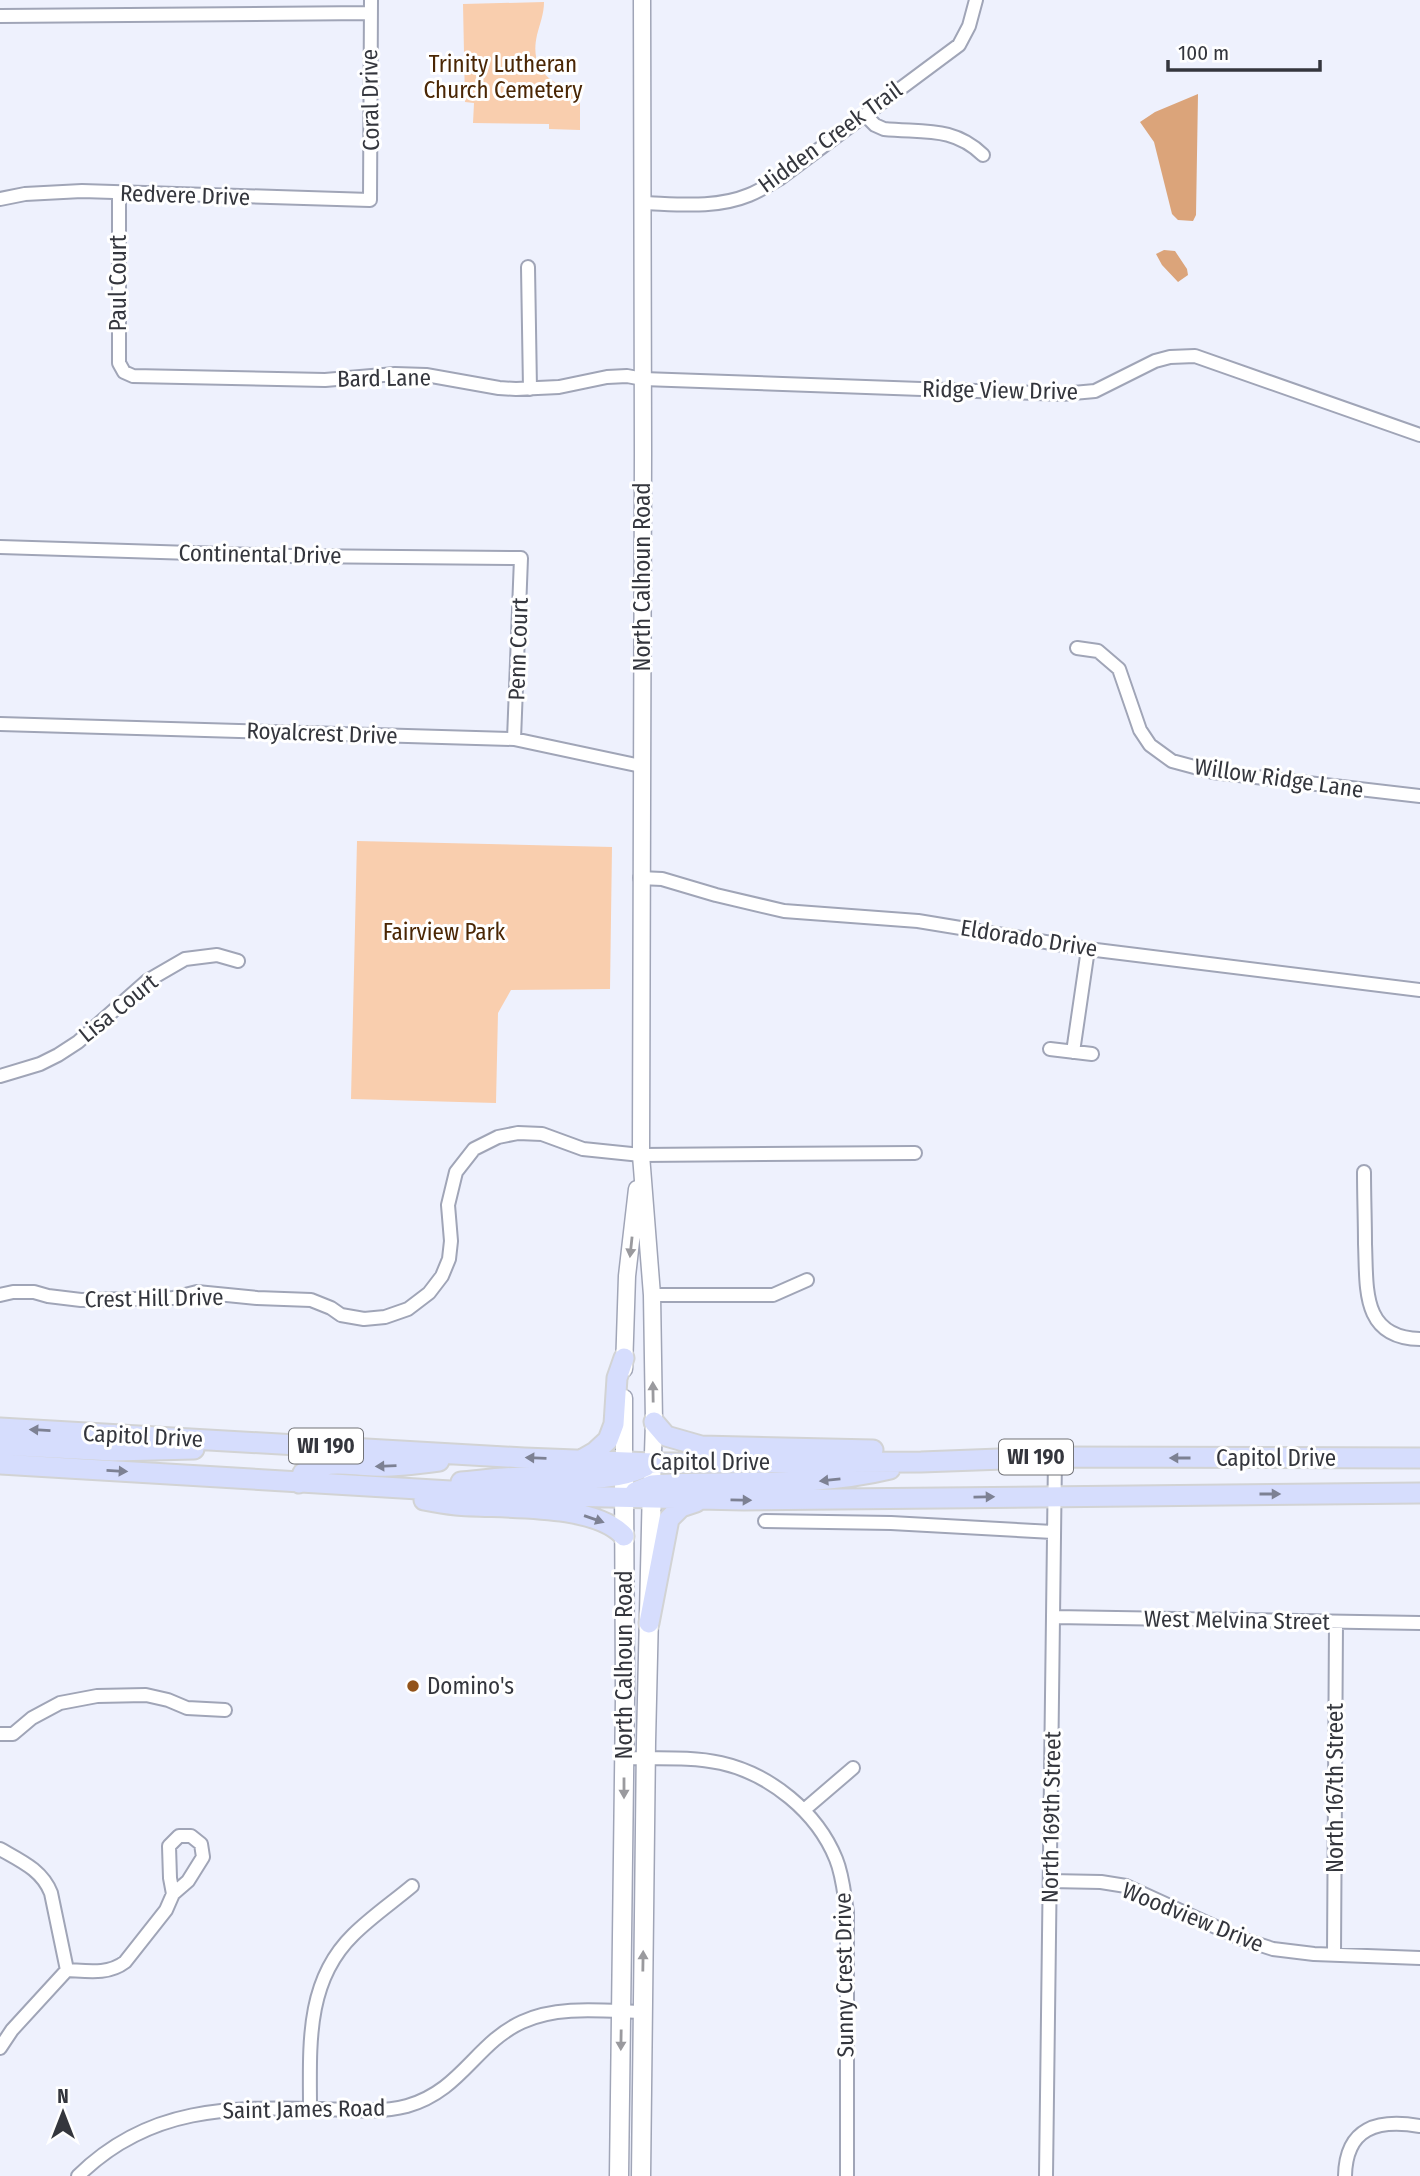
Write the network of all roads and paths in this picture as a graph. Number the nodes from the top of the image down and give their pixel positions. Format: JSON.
{"nodes":[{"id":1,"x":642,"y":0,"type":"edge"},
{"id":2,"x":976,"y":0,"type":"edge"},
{"id":3,"x":370,"y":7,"type":"edge"},
{"id":4,"x":0,"y":16,"type":"edge"},
{"id":5,"x":866,"y":116,"type":"junction"},
{"id":6,"x":983,"y":155,"type":"dead end"},
{"id":7,"x":119,"y":193,"type":"junction"},
{"id":8,"x":0,"y":199,"type":"edge"},
{"id":9,"x":370,"y":200,"type":"joint"},
{"id":10,"x":642,"y":203,"type":"junction"},
{"id":11,"x":528,"y":267,"type":"dead end"},
{"id":12,"x":124,"y":372,"type":"joint"},
{"id":13,"x":643,"y":379,"type":"junction"},
{"id":14,"x":530,"y":388,"type":"junction"},
{"id":15,"x":1420,"y":435,"type":"edge"},
{"id":16,"x":0,"y":547,"type":"edge"},
{"id":17,"x":521,"y":558,"type":"joint"},
{"id":18,"x":1077,"y":648,"type":"dead end"},
{"id":19,"x":0,"y":724,"type":"edge"},
{"id":20,"x":514,"y":739,"type":"junction"},
{"id":21,"x":641,"y":766,"type":"junction"},
{"id":22,"x":1420,"y":796,"type":"edge"},
{"id":23,"x":640,"y":878,"type":"junction"},
{"id":24,"x":1088,"y":949,"type":"junction"},
{"id":25,"x":238,"y":961,"type":"dead end"},
{"id":26,"x":1420,"y":990,"type":"edge"},
{"id":27,"x":1050,"y":1049,"type":"dead end"},
{"id":28,"x":1073,"y":1052,"type":"junction"},
{"id":29,"x":1092,"y":1054,"type":"dead end"},
{"id":30,"x":0,"y":1076,"type":"edge"},
{"id":31,"x":915,"y":1153,"type":"dead end"},
{"id":32,"x":641,"y":1155,"type":"junction"},
{"id":33,"x":1364,"y":1172,"type":"dead end"},
{"id":34,"x":807,"y":1280,"type":"dead end"},
{"id":35,"x":0,"y":1295,"type":"edge"},
{"id":36,"x":652,"y":1295,"type":"junction"},
{"id":37,"x":1420,"y":1339,"type":"edge"},
{"id":38,"x":624,"y":1358,"type":"junction"},
{"id":39,"x":654,"y":1422,"type":"junction"},
{"id":40,"x":0,"y":1428,"type":"edge"},
{"id":41,"x":279,"y":1443,"type":"junction"},
{"id":42,"x":0,"y":1445,"type":"edge"},
{"id":43,"x":478,"y":1455,"type":"junction"},
{"id":44,"x":1055,"y":1457,"type":"junction"},
{"id":45,"x":999,"y":1458,"type":"junction"},
{"id":46,"x":1420,"y":1458,"type":"edge"},
{"id":47,"x":581,"y":1460,"type":"junction"},
{"id":48,"x":921,"y":1462,"type":"junction"},
{"id":49,"x":653,"y":1463,"type":"junction"},
{"id":50,"x":0,"y":1464,"type":"edge"},
{"id":51,"x":624,"y":1468,"type":"junction"},
{"id":52,"x":299,"y":1483,"type":"junction"},
{"id":53,"x":357,"y":1486,"type":"junction"},
{"id":54,"x":398,"y":1488,"type":"junction"},
{"id":55,"x":652,"y":1492,"type":"junction"},
{"id":56,"x":1420,"y":1493,"type":"edge"},
{"id":57,"x":1055,"y":1496,"type":"junction"},
{"id":58,"x":624,"y":1497,"type":"junction"},
{"id":59,"x":709,"y":1499,"type":"junction"},
{"id":60,"x":765,"y":1521,"type":"dead end"},
{"id":61,"x":1053,"y":1532,"type":"junction"},
{"id":62,"x":624,"y":1535,"type":"junction"},
{"id":63,"x":1054,"y":1617,"type":"junction"},
{"id":64,"x":1336,"y":1622,"type":"junction"},
{"id":65,"x":649,"y":1623,"type":"junction"},
{"id":66,"x":1420,"y":1623,"type":"edge"},
{"id":67,"x":225,"y":1710,"type":"dead end"},
{"id":68,"x":0,"y":1734,"type":"edge"},
{"id":69,"x":624,"y":1758,"type":"junction"},
{"id":70,"x":646,"y":1759,"type":"junction"},
{"id":71,"x":853,"y":1768,"type":"dead end"},
{"id":72,"x":803,"y":1810,"type":"junction"},
{"id":73,"x":0,"y":1849,"type":"edge"},
{"id":74,"x":1050,"y":1881,"type":"junction"},
{"id":75,"x":412,"y":1886,"type":"dead end"},
{"id":76,"x":173,"y":1894,"type":"dead end"},
{"id":77,"x":1334,"y":1954,"type":"junction"},
{"id":78,"x":1420,"y":1958,"type":"edge"},
{"id":79,"x":67,"y":1970,"type":"junction"},
{"id":80,"x":622,"y":2012,"type":"junction"},
{"id":81,"x":643,"y":2012,"type":"junction"},
{"id":82,"x":0,"y":2048,"type":"edge"},
{"id":83,"x":310,"y":2109,"type":"junction"},
{"id":84,"x":1420,"y":2126,"type":"edge"},
{"id":85,"x":78,"y":2176,"type":"edge"},
{"id":86,"x":618,"y":2176,"type":"edge"},
{"id":87,"x":641,"y":2176,"type":"edge"},
{"id":88,"x":847,"y":2176,"type":"edge"},
{"id":89,"x":1045,"y":2176,"type":"edge"},
{"id":90,"x":1345,"y":2176,"type":"edge"}],
"edges":[{"from":1,"to":10,"type":"street","name":"North Calhoun Road"},
{"from":2,"to":5,"type":"street","name":"Hidden Creek Trail"},
{"from":3,"to":4,"type":"street"},
{"from":3,"to":9,"type":"street","name":"Coral Drive"},
{"from":5,"to":6,"type":"street"},
{"from":5,"to":10,"type":"street","name":"Hidden Creek Trail"},
{"from":7,"to":8,"type":"street","name":"Redvere Drive"},
{"from":7,"to":9,"type":"street","name":"Redvere Drive"},
{"from":7,"to":12,"type":"street","name":"Paul Court"},
{"from":10,"to":13,"type":"street","name":"North Calhoun Road"},
{"from":11,"to":14,"type":"street"},
{"from":12,"to":14,"type":"street","name":"Bard Lane"},
{"from":13,"to":14,"type":"street","name":"Bard Lane"},
{"from":13,"to":15,"type":"street","name":"Ridge View Drive"},
{"from":13,"to":21,"type":"street","name":"North Calhoun Road"},
{"from":16,"to":17,"type":"street","name":"Continental Drive"},
{"from":17,"to":20,"type":"street","name":"Penn Court"},
{"from":18,"to":22,"type":"street","name":"Willow Ridge Lane"},
{"from":19,"to":20,"type":"street","name":"Royalcrest Drive"},
{"from":20,"to":21,"type":"street","name":"Royalcrest Drive"},
{"from":21,"to":23,"type":"street","name":"North Calhoun Road"},
{"from":23,"to":24,"type":"street","name":"Eldorado Drive"},
{"from":23,"to":32,"type":"street","name":"North Calhoun Road"},
{"from":24,"to":26,"type":"street","name":"Eldorado Drive"},
{"from":24,"to":28,"type":"street"},
{"from":25,"to":30,"type":"street","name":"Lisa Court"},
{"from":27,"to":28,"type":"street"},
{"from":28,"to":29,"type":"street"},
{"from":31,"to":32,"type":"street","name":"Crest Hill Drive"},
{"from":32,"to":35,"type":"street","name":"Crest Hill Drive"},
{"from":32,"to":36,"type":"street","name":"North Calhoun Road"},
{"from":32,"to":38,"type":"street","name":"North Calhoun Road","one_way":true},
{"from":33,"to":37,"type":"street"},
{"from":34,"to":36,"type":"street"},
{"from":39,"to":36,"type":"street","name":"North Calhoun Road","one_way":true},
{"from":38,"to":47,"type":"main road"},
{"from":38,"to":51,"type":"street","name":"North Calhoun Road"},
{"from":39,"to":45,"type":"main road"},
{"from":39,"to":49,"type":"street","name":"North Calhoun Road"},
{"from":41,"to":40,"type":"main road","name":"Capitol Drive","number":"WI 190","one_way":true},
{"from":41,"to":42,"type":"main road"},
{"from":41,"to":43,"type":"main road","name":"Capitol Drive","number":"WI 190"},
{"from":47,"to":43,"type":"main road","name":"Capitol Drive","number":"WI 190","one_way":true},
{"from":43,"to":52,"type":"main road","one_way":true},
{"from":44,"to":45,"type":"main road","name":"Capitol Drive","number":"WI 190"},
{"from":46,"to":44,"type":"main road","name":"Capitol Drive","number":"WI 190","one_way":true},
{"from":44,"to":57,"type":"street","name":"North 169th Street"},
{"from":45,"to":48,"type":"main road","name":"Capitol Drive","number":"WI 190"},
{"from":47,"to":51,"type":"main road","name":"Capitol Drive","number":"WI 190"},
{"from":48,"to":49,"type":"main road","name":"Capitol Drive","number":"WI 190"},
{"from":48,"to":55,"type":"main road","one_way":true},
{"from":49,"to":51,"type":"main road"},
{"from":49,"to":55,"type":"street","name":"North Calhoun Road"},
{"from":50,"to":52,"type":"main road","name":"Capitol Drive","number":"WI 190","one_way":true},
{"from":51,"to":54,"type":"main road"},
{"from":51,"to":58,"type":"main road","name":"North Calhoun Road"},
{"from":52,"to":53,"type":"main road","name":"Capitol Drive","number":"WI 190"},
{"from":53,"to":54,"type":"main road","name":"Capitol Drive","number":"WI 190"},
{"from":53,"to":62,"type":"main road","one_way":true},
{"from":54,"to":58,"type":"main road","name":"Capitol Drive","number":"WI 190"},
{"from":55,"to":58,"type":"main road"},
{"from":55,"to":59,"type":"main road","name":"Capitol Drive","number":"WI 190"},
{"from":55,"to":65,"type":"main road","name":"North Calhoun Road"},
{"from":57,"to":56,"type":"main road","name":"Capitol Drive","number":"WI 190","one_way":true},
{"from":59,"to":57,"type":"main road","name":"Capitol Drive","number":"WI 190","one_way":true},
{"from":57,"to":61,"type":"street","name":"North 169th Street"},
{"from":58,"to":62,"type":"main road","name":"North Calhoun Road"},
{"from":59,"to":65,"type":"main road"},
{"from":60,"to":61,"type":"street"},
{"from":61,"to":63,"type":"street","name":"North 169th Street"},
{"from":62,"to":69,"type":"main road","name":"North Calhoun Road"},
{"from":63,"to":64,"type":"street","name":"West Melvina Street"},
{"from":63,"to":74,"type":"street","name":"North 169th Street"},
{"from":64,"to":66,"type":"street","name":"West Melvina Street"},
{"from":64,"to":77,"type":"street","name":"North 167th Street"},
{"from":65,"to":70,"type":"main road","name":"North Calhoun Road"},
{"from":67,"to":68,"type":"street"},
{"from":69,"to":70,"type":"street","name":"Sunny Crest Drive"},
{"from":69,"to":80,"type":"main road","name":"North Calhoun Road","one_way":true},
{"from":70,"to":72,"type":"street","name":"Sunny Crest Drive"},
{"from":81,"to":70,"type":"main road","name":"North Calhoun Road","one_way":true},
{"from":71,"to":72,"type":"street"},
{"from":72,"to":88,"type":"street","name":"Sunny Crest Drive"},
{"from":73,"to":79,"type":"street"},
{"from":74,"to":77,"type":"street","name":"Woodview Drive"},
{"from":74,"to":89,"type":"street","name":"North 169th Street"},
{"from":75,"to":83,"type":"street"},
{"from":76,"to":79,"type":"street"},
{"from":77,"to":78,"type":"street","name":"Woodview Drive"},
{"from":79,"to":82,"type":"street"},
{"from":80,"to":81,"type":"street","name":"Saint James Road"},
{"from":80,"to":83,"type":"street","name":"Saint James Road"},
{"from":80,"to":86,"type":"main road","name":"North Calhoun Road","one_way":true},
{"from":81,"to":87,"type":"main road","name":"North Calhoun Road"},
{"from":83,"to":85,"type":"street","name":"Saint James Road"},
{"from":84,"to":90,"type":"street"}]}
